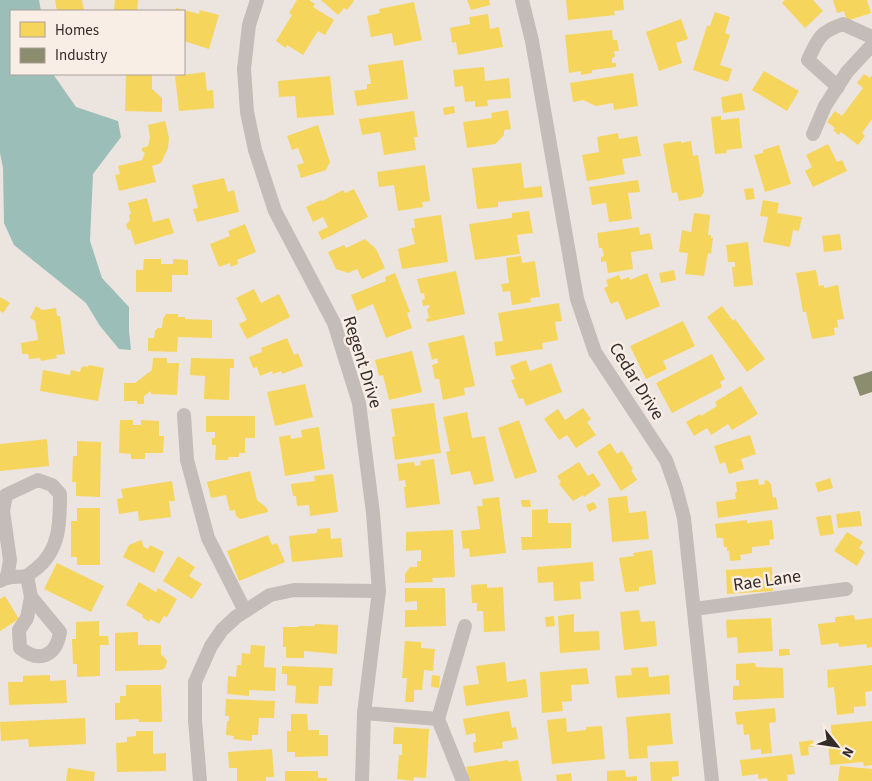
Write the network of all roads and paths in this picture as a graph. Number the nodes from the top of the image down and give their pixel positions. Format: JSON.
{"nodes":[{"id":1,"x":257,"y":0,"type":"edge"},
{"id":2,"x":522,"y":0,"type":"edge"},
{"id":3,"x":872,"y":37,"type":"edge"},
{"id":4,"x":872,"y":45,"type":"edge"},
{"id":5,"x":838,"y":87,"type":"junction"},
{"id":6,"x":813,"y":134,"type":"dead end"},
{"id":7,"x":184,"y":415,"type":"dead end"},
{"id":8,"x":27,"y":576,"type":"junction"},
{"id":9,"x":3,"y":579,"type":"edge"},
{"id":10,"x":846,"y":589,"type":"dead end"},
{"id":11,"x":379,"y":592,"type":"junction"},
{"id":12,"x":31,"y":597,"type":"dead end"},
{"id":13,"x":694,"y":609,"type":"junction"},
{"id":14,"x":245,"y":611,"type":"junction"},
{"id":15,"x":465,"y":626,"type":"dead end"},
{"id":16,"x":364,"y":713,"type":"junction"},
{"id":17,"x":438,"y":719,"type":"junction"},
{"id":18,"x":200,"y":781,"type":"edge"},
{"id":19,"x":362,"y":781,"type":"edge"},
{"id":20,"x":463,"y":781,"type":"edge"},
{"id":21,"x":712,"y":781,"type":"edge"}],
"edges":[{"from":1,"to":11,"type":"street","name":"Regent Drive"},
{"from":2,"to":13,"type":"street","name":"Cedar Drive"},
{"from":3,"to":5,"type":"street"},
{"from":4,"to":5,"type":"street"},
{"from":5,"to":6,"type":"street"},
{"from":7,"to":14,"type":"street"},
{"from":8,"to":9,"type":"street"},
{"from":8,"to":9,"type":"street"},
{"from":8,"to":12,"type":"street"},
{"from":10,"to":13,"type":"street","name":"Rae Lane"},
{"from":11,"to":14,"type":"street"},
{"from":11,"to":16,"type":"street","name":"Regent Drive"},
{"from":13,"to":21,"type":"street","name":"Cedar Drive"},
{"from":14,"to":18,"type":"street"},
{"from":15,"to":17,"type":"street"},
{"from":16,"to":17,"type":"street"},
{"from":16,"to":19,"type":"street","name":"Regent Drive"},
{"from":17,"to":20,"type":"street"}]}
